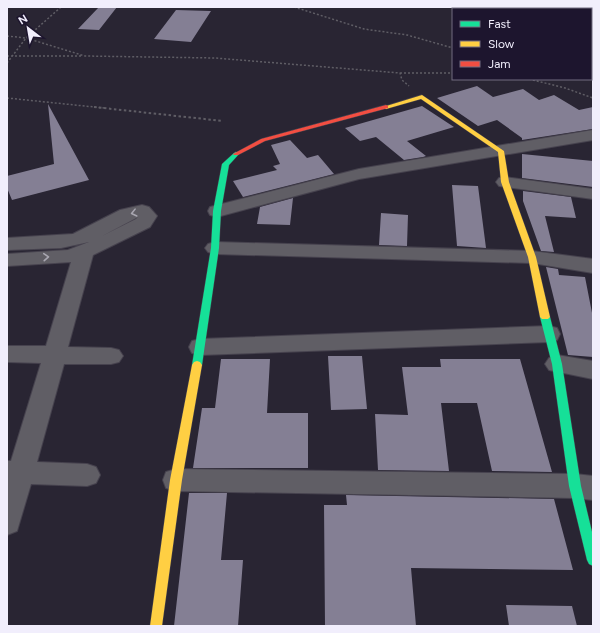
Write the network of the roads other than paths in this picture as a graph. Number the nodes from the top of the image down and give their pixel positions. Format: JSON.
{"nodes":[{"id":1,"x":593,"y":135,"type":"edge"},
{"id":2,"x":500,"y":150,"type":"junction"},
{"id":3,"x":505,"y":182,"type":"junction"},
{"id":4,"x":593,"y":194,"type":"edge"},
{"id":5,"x":218,"y":211,"type":"junction"},
{"id":6,"x":7,"y":244,"type":"edge"},
{"id":7,"x":215,"y":248,"type":"junction"},
{"id":8,"x":84,"y":252,"type":"junction"},
{"id":9,"x":532,"y":257,"type":"junction"},
{"id":10,"x":7,"y":260,"type":"edge"},
{"id":11,"x":593,"y":266,"type":"edge"},
{"id":12,"x":549,"y":334,"type":"junction"},
{"id":13,"x":200,"y":347,"type":"junction"},
{"id":14,"x":7,"y":354,"type":"edge"},
{"id":15,"x":54,"y":355,"type":"junction"},
{"id":16,"x":111,"y":356,"type":"dead end"},
{"id":17,"x":557,"y":364,"type":"junction"},
{"id":18,"x":593,"y":370,"type":"edge"},
{"id":19,"x":14,"y":472,"type":"edge"},
{"id":20,"x":88,"y":475,"type":"dead end"},
{"id":21,"x":176,"y":480,"type":"junction"},
{"id":22,"x":584,"y":487,"type":"edge"},
{"id":23,"x":7,"y":522,"type":"edge"},
{"id":24,"x":593,"y":560,"type":"edge"},
{"id":25,"x":156,"y":626,"type":"edge"}],
"edges":[{"from":1,"to":2,"type":"street"},
{"from":2,"to":3,"type":"street"},
{"from":2,"to":5,"type":"street"},
{"from":2,"to":5,"type":"street"},
{"from":3,"to":4,"type":"street"},
{"from":3,"to":9,"type":"street"},
{"from":5,"to":7,"type":"street"},
{"from":8,"to":6,"type":"street","one_way":true},
{"from":7,"to":9,"type":"street"},
{"from":7,"to":13,"type":"street"},
{"from":10,"to":8,"type":"street","one_way":true},
{"from":8,"to":15,"type":"street"},
{"from":9,"to":11,"type":"street"},
{"from":9,"to":12,"type":"street"},
{"from":12,"to":13,"type":"street"},
{"from":12,"to":17,"type":"street"},
{"from":13,"to":21,"type":"street"},
{"from":14,"to":15,"type":"street"},
{"from":15,"to":16,"type":"street"},
{"from":15,"to":19,"type":"street"},
{"from":17,"to":18,"type":"street"},
{"from":17,"to":22,"type":"street"},
{"from":19,"to":20,"type":"street"},
{"from":19,"to":23,"type":"street"},
{"from":21,"to":22,"type":"street"},
{"from":21,"to":25,"type":"street"},
{"from":22,"to":24,"type":"street"}]}
